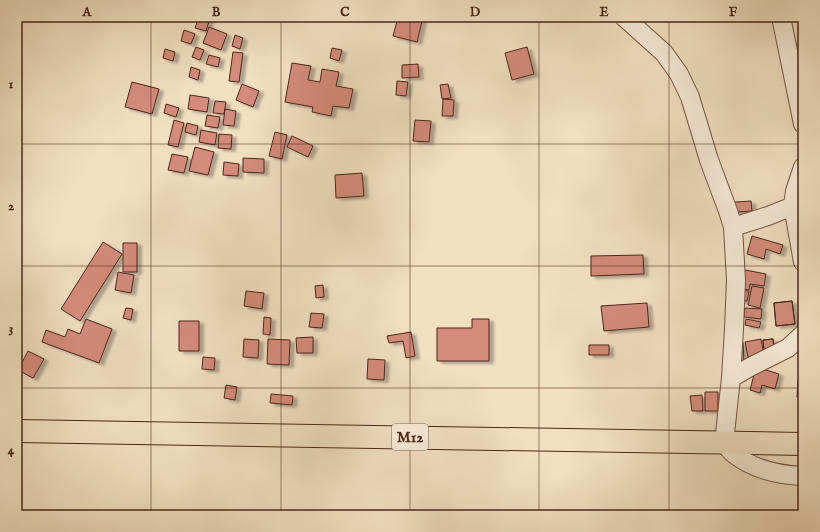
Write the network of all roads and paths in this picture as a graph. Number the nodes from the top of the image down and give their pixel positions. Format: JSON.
{"nodes":[{"id":1,"x":624,"y":17,"type":"edge"},
{"id":2,"x":781,"y":17,"type":"edge"},
{"id":3,"x":803,"y":124,"type":"edge"},
{"id":4,"x":803,"y":168,"type":"edge"},
{"id":5,"x":793,"y":206,"type":"junction"},
{"id":6,"x":734,"y":227,"type":"junction"},
{"id":7,"x":803,"y":262,"type":"edge"},
{"id":8,"x":803,"y":334,"type":"edge"},
{"id":9,"x":731,"y":378,"type":"junction"},
{"id":10,"x":17,"y":431,"type":"edge"},
{"id":11,"x":724,"y":443,"type":"junction"},
{"id":12,"x":803,"y":444,"type":"edge"},
{"id":13,"x":803,"y":476,"type":"edge"}],
"edges":[{"from":1,"to":6,"type":"street"},
{"from":2,"to":3,"type":"street"},
{"from":4,"to":5,"type":"street"},
{"from":5,"to":6,"type":"street"},
{"from":5,"to":7,"type":"street"},
{"from":6,"to":9,"type":"street"},
{"from":8,"to":9,"type":"street"},
{"from":9,"to":11,"type":"street"},
{"from":10,"to":11,"type":"highway","number":"M12"},
{"from":11,"to":12,"type":"highway","number":"M12"},
{"from":11,"to":13,"type":"street"}]}
